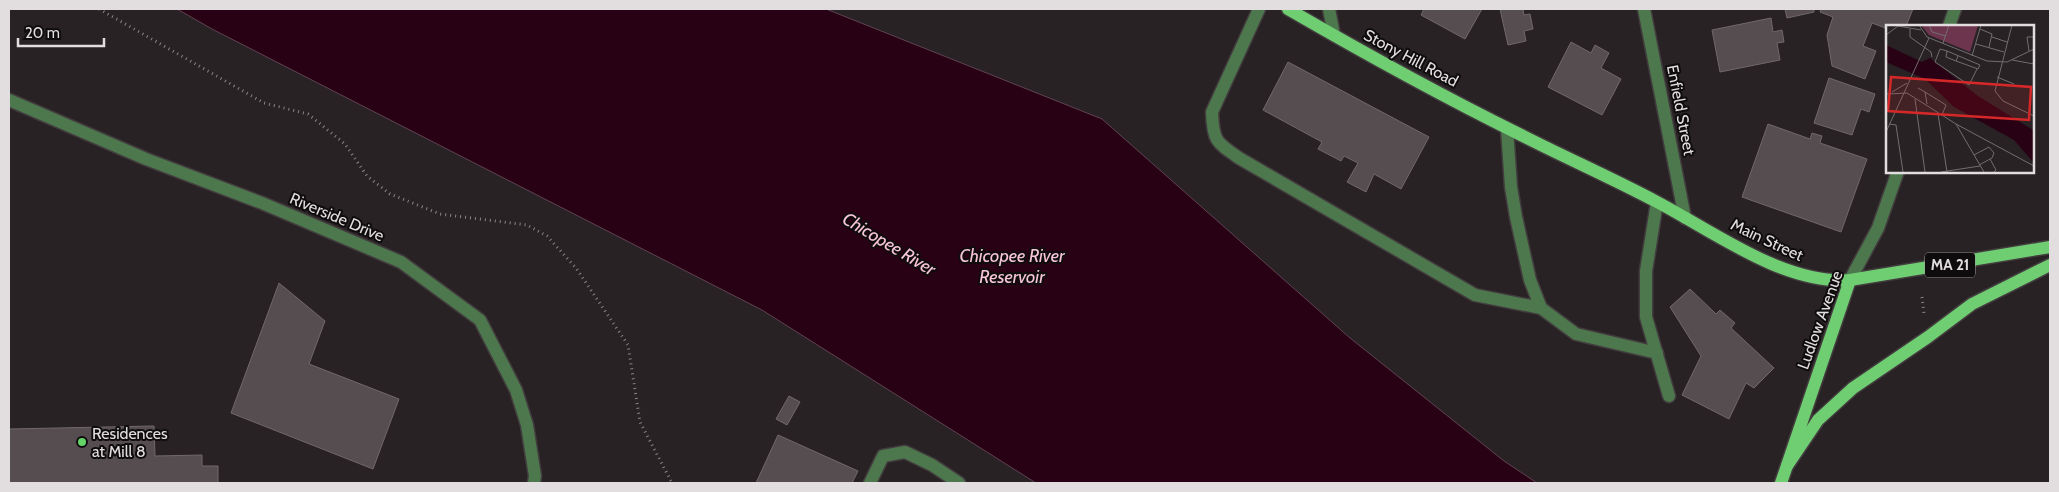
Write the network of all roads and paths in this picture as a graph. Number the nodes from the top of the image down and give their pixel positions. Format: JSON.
{"nodes":[{"id":1,"x":98,"y":9,"type":"edge"},
{"id":2,"x":1259,"y":9,"type":"edge"},
{"id":3,"x":1288,"y":9,"type":"edge"},
{"id":4,"x":1329,"y":9,"type":"edge"},
{"id":5,"x":1644,"y":9,"type":"edge"},
{"id":6,"x":1955,"y":9,"type":"edge"},
{"id":7,"x":1949,"y":25,"type":"edge"},
{"id":8,"x":1334,"y":35,"type":"junction"},
{"id":9,"x":9,"y":100,"type":"edge"},
{"id":10,"x":1507,"y":129,"type":"junction"},
{"id":11,"x":1520,"y":135,"type":"joint"},
{"id":12,"x":1898,"y":172,"type":"edge"},
{"id":13,"x":1657,"y":202,"type":"junction"},
{"id":14,"x":1685,"y":218,"type":"junction"},
{"id":15,"x":2050,"y":248,"type":"edge"},
{"id":16,"x":2050,"y":265,"type":"edge"},
{"id":17,"x":1850,"y":280,"type":"junction"},
{"id":18,"x":1922,"y":297,"type":"dead end"},
{"id":19,"x":1541,"y":308,"type":"junction"},
{"id":20,"x":1925,"y":321,"type":"dead end"},
{"id":21,"x":1657,"y":353,"type":"junction"},
{"id":22,"x":1670,"y":396,"type":"dead end"},
{"id":23,"x":1787,"y":466,"type":"junction"},
{"id":24,"x":534,"y":483,"type":"edge"},
{"id":25,"x":672,"y":483,"type":"edge"},
{"id":26,"x":870,"y":483,"type":"edge"},
{"id":27,"x":958,"y":483,"type":"edge"},
{"id":28,"x":1781,"y":483,"type":"edge"}],
"edges":[{"from":1,"to":25,"type":"path"},
{"from":2,"to":19,"type":"street"},
{"from":3,"to":8,"type":"main road","name":"Stony Hill Road"},
{"from":4,"to":8,"type":"street"},
{"from":5,"to":14,"type":"street","name":"Enfield Street"},
{"from":6,"to":7,"type":"street"},
{"from":8,"to":10,"type":"main road","name":"Stony Hill Road"},
{"from":9,"to":24,"type":"street","name":"Riverside Drive"},
{"from":10,"to":11,"type":"main road","name":"Stony Hill Road"},
{"from":10,"to":19,"type":"street"},
{"from":11,"to":13,"type":"main road","name":"Main Street"},
{"from":12,"to":17,"type":"street","name":"Ludlow Avenue"},
{"from":13,"to":14,"type":"main road","name":"Main Street"},
{"from":13,"to":21,"type":"street"},
{"from":14,"to":17,"type":"main road","name":"Main Street"},
{"from":15,"to":17,"type":"main road","name":"Main Street","number":"MA 21"},
{"from":16,"to":23,"type":"main road"},
{"from":17,"to":23,"type":"main road","name":"Ludlow Avenue"},
{"from":18,"to":20,"type":"path"},
{"from":19,"to":21,"type":"street"},
{"from":21,"to":22,"type":"street"},
{"from":23,"to":28,"type":"main road","name":"Ludlow Avenue"},
{"from":26,"to":27,"type":"street"}]}
